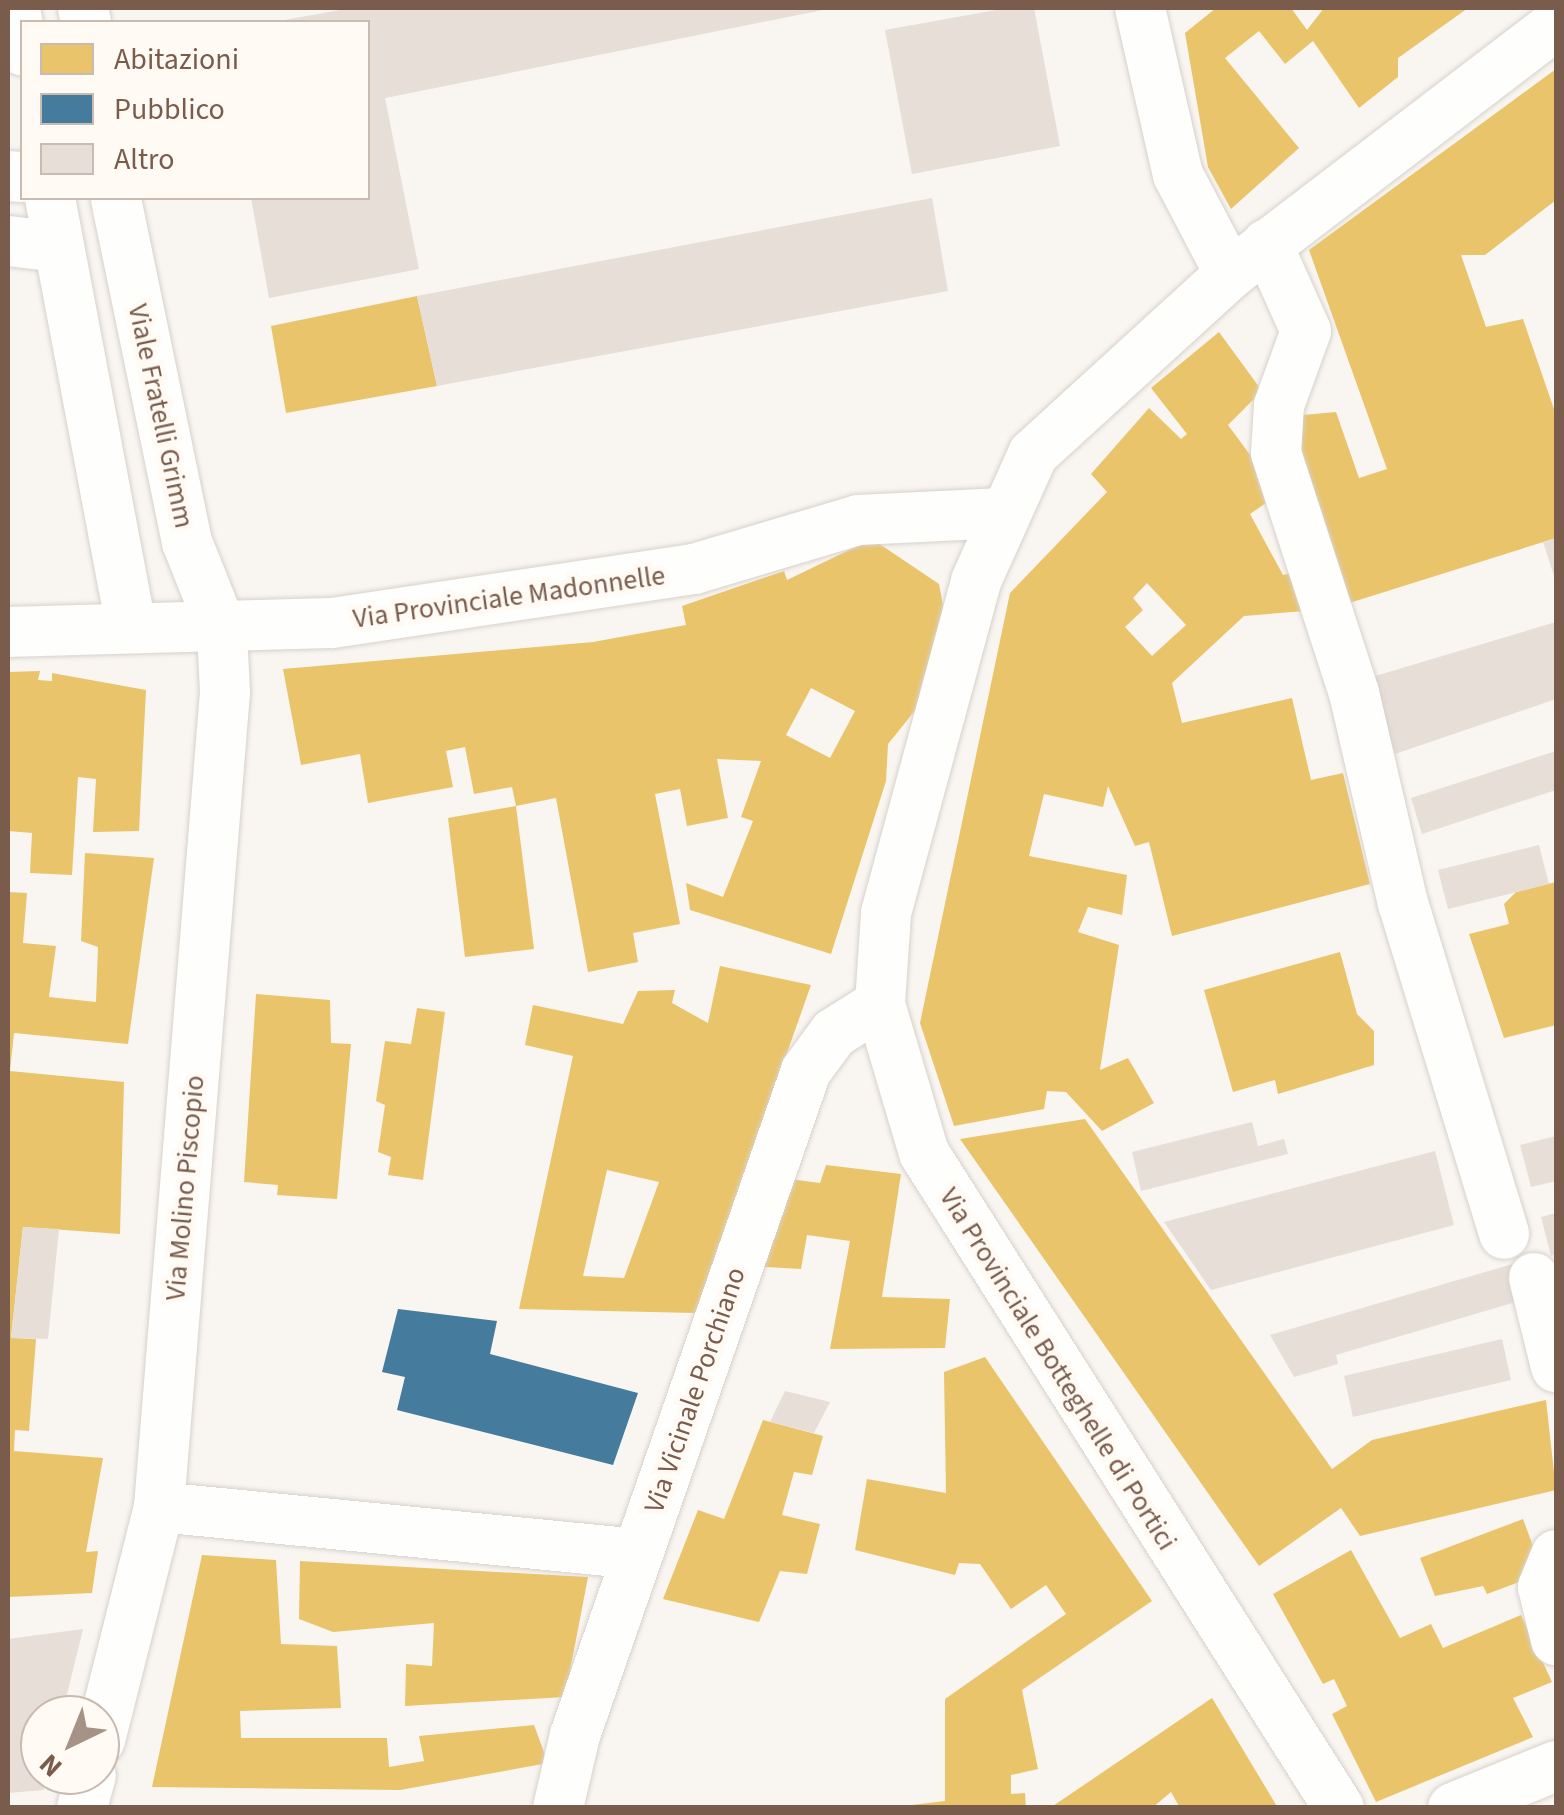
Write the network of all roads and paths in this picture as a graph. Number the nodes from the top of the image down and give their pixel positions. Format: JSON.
{"nodes":[{"id":1,"x":14,"y":8,"type":"edge"},
{"id":2,"x":1153,"y":15,"type":"edge"},
{"id":3,"x":1556,"y":25,"type":"edge"},
{"id":4,"x":20,"y":40,"type":"edge"},
{"id":5,"x":50,"y":200,"type":"edge"},
{"id":6,"x":103,"y":200,"type":"edge"},
{"id":7,"x":116,"y":200,"type":"edge"},
{"id":8,"x":8,"y":240,"type":"edge"},
{"id":9,"x":59,"y":247,"type":"junction"},
{"id":10,"x":1249,"y":258,"type":"junction"},
{"id":11,"x":1003,"y":512,"type":"junction"},
{"id":12,"x":131,"y":626,"type":"junction"},
{"id":13,"x":222,"y":630,"type":"junction"},
{"id":14,"x":8,"y":632,"type":"edge"},
{"id":15,"x":880,"y":1004,"type":"junction"},
{"id":16,"x":1504,"y":1234,"type":"dead end"},
{"id":17,"x":1534,"y":1278,"type":"dead end"},
{"id":18,"x":1556,"y":1367,"type":"edge"},
{"id":19,"x":159,"y":1506,"type":"junction"},
{"id":20,"x":637,"y":1554,"type":"junction"},
{"id":21,"x":1556,"y":1554,"type":"edge"},
{"id":22,"x":1556,"y":1640,"type":"edge"},
{"id":23,"x":111,"y":1695,"type":"edge"},
{"id":24,"x":1556,"y":1766,"type":"edge"},
{"id":25,"x":558,"y":1808,"type":"edge"},
{"id":26,"x":1339,"y":1808,"type":"edge"},
{"id":27,"x":1453,"y":1808,"type":"edge"}],
"edges":[{"from":1,"to":4,"type":"street"},
{"from":2,"to":10,"type":"street"},
{"from":3,"to":10,"type":"street","name":"Via Provinciale Botteghelle di Portici"},
{"from":5,"to":9,"type":"street"},
{"from":6,"to":9,"type":"street"},
{"from":7,"to":13,"type":"street","name":"Viale Fratelli Grimm"},
{"from":8,"to":9,"type":"street"},
{"from":9,"to":12,"type":"street"},
{"from":10,"to":11,"type":"street","name":"Via Provinciale Botteghelle di Portici"},
{"from":10,"to":16,"type":"street"},
{"from":11,"to":13,"type":"street","name":"Via Provinciale Madonnelle"},
{"from":11,"to":15,"type":"street","name":"Via Provinciale Botteghelle di Portici"},
{"from":12,"to":13,"type":"street","name":"Via Provinciale Madonnelle"},
{"from":12,"to":14,"type":"street","name":"Via Provinciale Madonnelle"},
{"from":13,"to":19,"type":"street","name":"Via Molino Piscopio"},
{"from":15,"to":20,"type":"street","name":"Via Vicinale Porchiano"},
{"from":15,"to":26,"type":"street","name":"Via Provinciale Botteghelle di Portici"},
{"from":17,"to":18,"type":"street"},
{"from":19,"to":20,"type":"street"},
{"from":19,"to":23,"type":"street","name":"Via Molino Piscopio"},
{"from":20,"to":25,"type":"street","name":"Via Vicinale Porchiano"},
{"from":21,"to":22,"type":"street"},
{"from":24,"to":27,"type":"street"}]}
